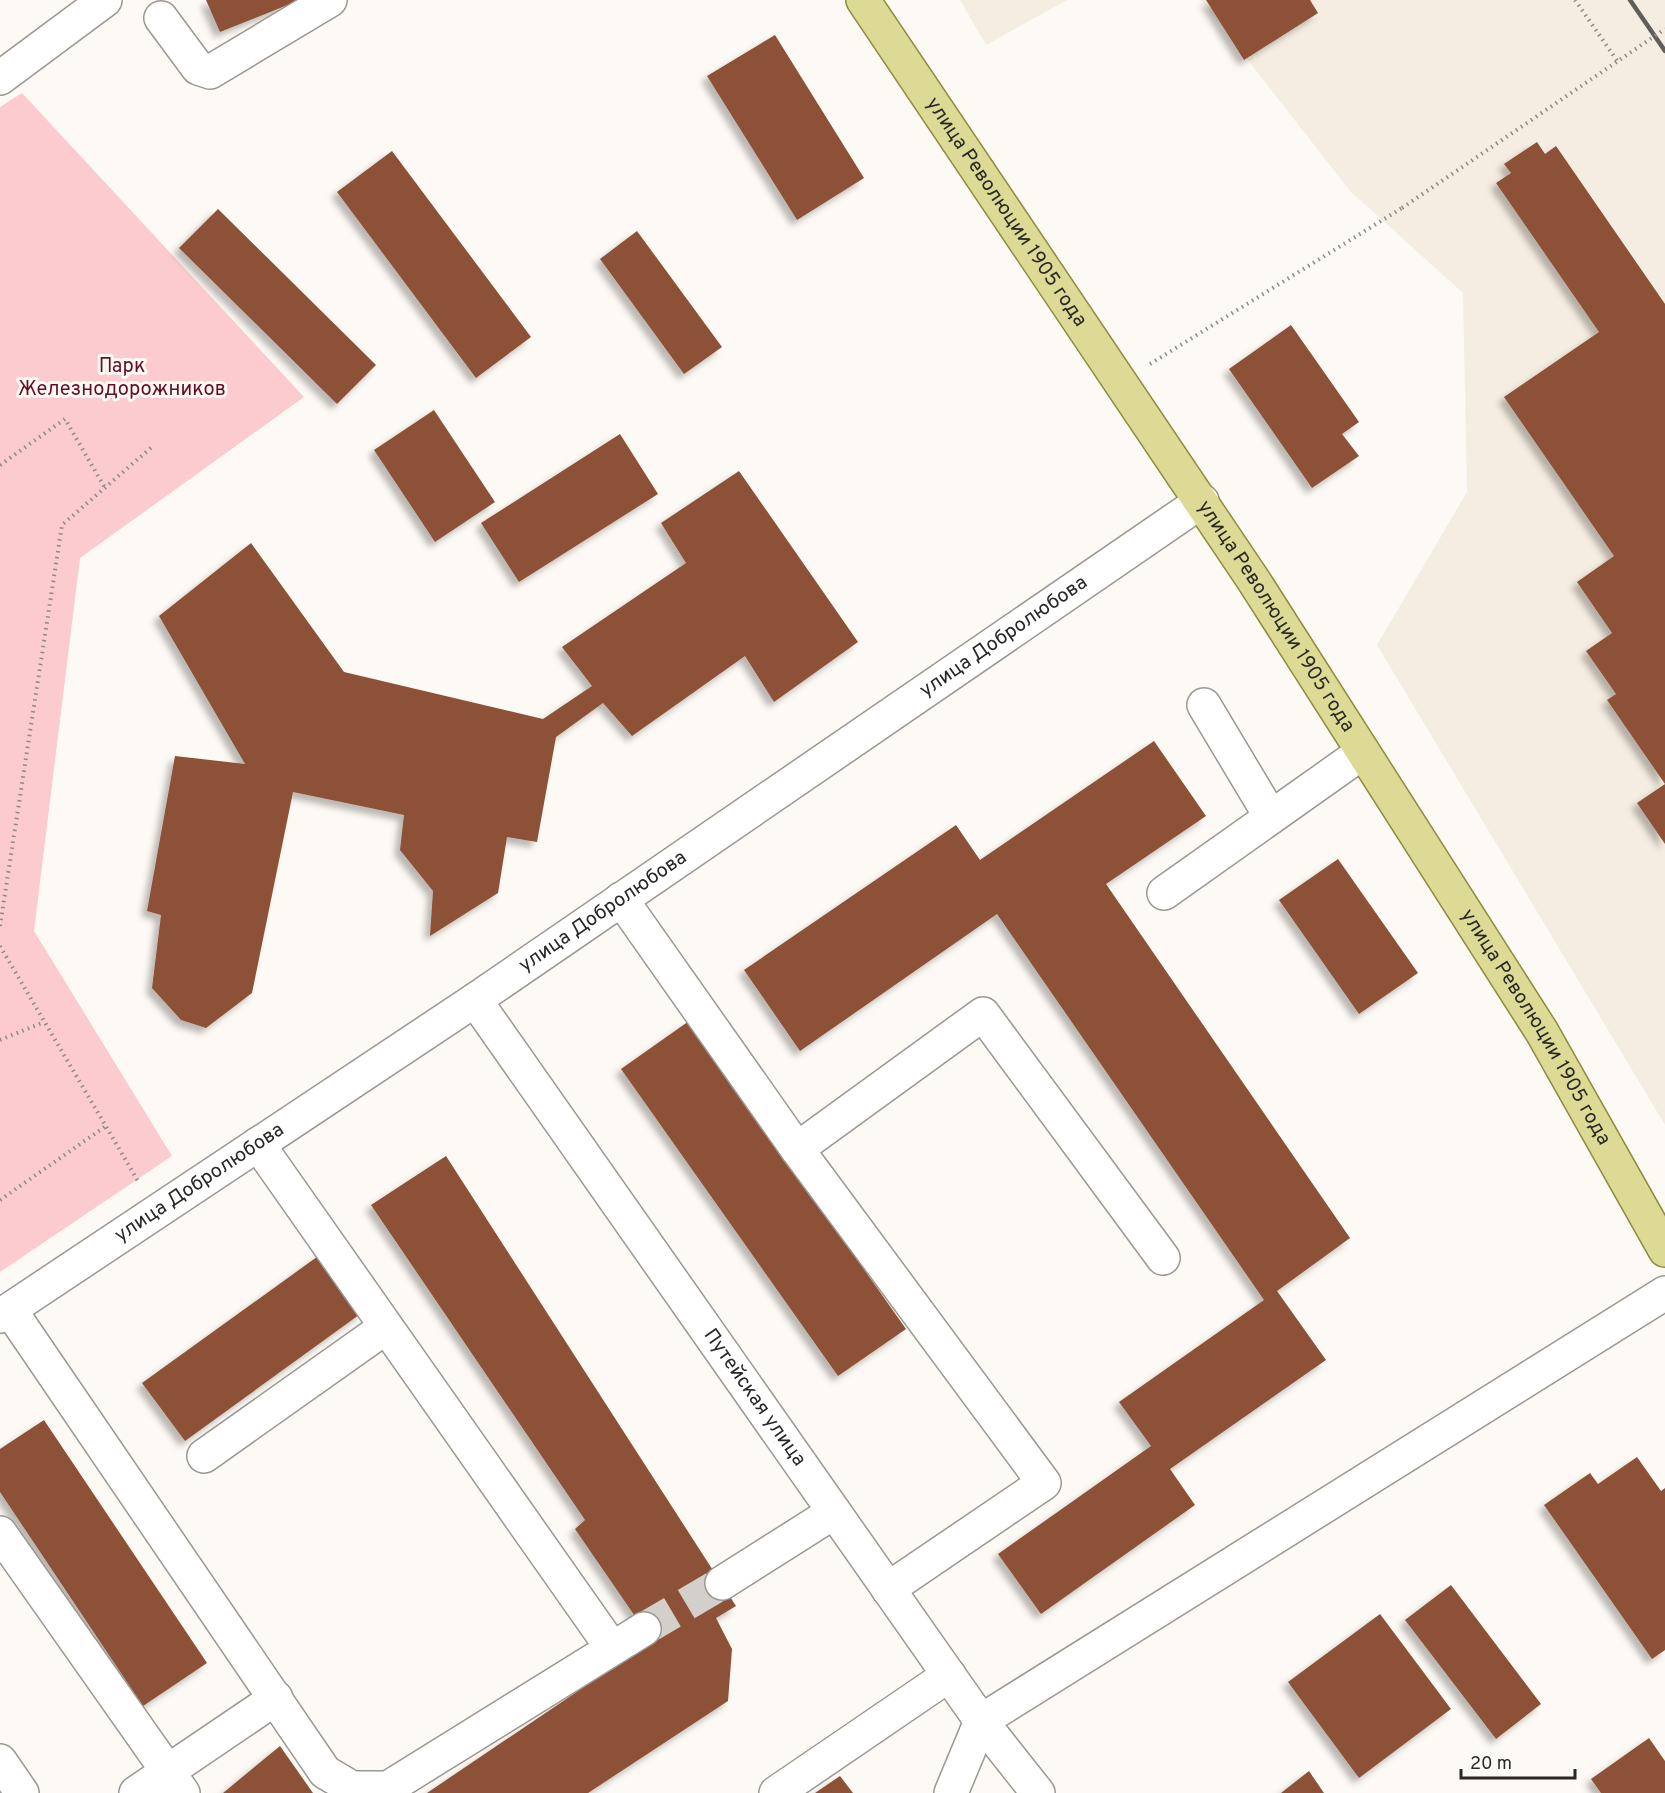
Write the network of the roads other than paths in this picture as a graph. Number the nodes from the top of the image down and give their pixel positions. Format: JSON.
{"nodes":[{"id":1,"x":105,"y":0,"type":"edge"},
{"id":2,"x":330,"y":0,"type":"edge"},
{"id":3,"x":863,"y":0,"type":"edge"},
{"id":4,"x":161,"y":18,"type":"dead end"},
{"id":5,"x":0,"y":78,"type":"edge"},
{"id":6,"x":1202,"y":501,"type":"junction"},
{"id":7,"x":1204,"y":705,"type":"dead end"},
{"id":8,"x":1363,"y":752,"type":"junction"},
{"id":9,"x":1271,"y":817,"type":"junction"},
{"id":10,"x":1164,"y":893,"type":"dead end"},
{"id":11,"x":621,"y":899,"type":"junction"},
{"id":12,"x":475,"y":1000,"type":"junction"},
{"id":13,"x":258,"y":1144,"type":"junction"},
{"id":14,"x":797,"y":1149,"type":"junction"},
{"id":15,"x":1665,"y":1250,"type":"edge"},
{"id":16,"x":1163,"y":1258,"type":"dead end"},
{"id":17,"x":1665,"y":1293,"type":"edge"},
{"id":18,"x":3,"y":1321,"type":"edge"},
{"id":19,"x":386,"y":1327,"type":"junction"},
{"id":20,"x":204,"y":1456,"type":"dead end"},
{"id":21,"x":834,"y":1512,"type":"junction"},
{"id":22,"x":0,"y":1533,"type":"edge"},
{"id":23,"x":722,"y":1583,"type":"tunnel mouth"},
{"id":24,"x":888,"y":1589,"type":"junction"},
{"id":25,"x":644,"y":1629,"type":"tunnel mouth"},
{"id":26,"x":612,"y":1648,"type":"junction"},
{"id":27,"x":949,"y":1675,"type":"junction"},
{"id":28,"x":276,"y":1698,"type":"junction"},
{"id":29,"x":981,"y":1722,"type":"junction"},
{"id":30,"x":0,"y":1761,"type":"edge"},
{"id":31,"x":22,"y":1793,"type":"edge"},
{"id":32,"x":136,"y":1793,"type":"edge"},
{"id":33,"x":183,"y":1793,"type":"edge"},
{"id":34,"x":776,"y":1793,"type":"edge"},
{"id":35,"x":951,"y":1793,"type":"edge"},
{"id":36,"x":1038,"y":1793,"type":"edge"}],
"edges":[{"from":1,"to":5,"type":"street"},
{"from":2,"to":4,"type":"street"},
{"from":3,"to":6,"type":"main road","name":"улица Революции 1905 года"},
{"from":6,"to":8,"type":"main road","name":"улица Революции 1905 года"},
{"from":6,"to":11,"type":"street","name":"улица Добролюбова"},
{"from":7,"to":9,"type":"street"},
{"from":8,"to":9,"type":"street"},
{"from":8,"to":15,"type":"main road","name":"улица Революции 1905 года"},
{"from":9,"to":10,"type":"street"},
{"from":11,"to":12,"type":"street","name":"улица Добролюбова"},
{"from":11,"to":14,"type":"street"},
{"from":12,"to":13,"type":"street","name":"улица Добролюбова"},
{"from":12,"to":21,"type":"street","name":"Путейская улица"},
{"from":13,"to":18,"type":"street","name":"улица Добролюбова"},
{"from":13,"to":19,"type":"street"},
{"from":14,"to":16,"type":"street"},
{"from":14,"to":24,"type":"street"},
{"from":17,"to":29,"type":"street"},
{"from":18,"to":28,"type":"street"},
{"from":19,"to":20,"type":"street"},
{"from":19,"to":26,"type":"street"},
{"from":21,"to":23,"type":"street"},
{"from":21,"to":24,"type":"street","name":"Путейская улица"},
{"from":22,"to":33,"type":"street"},
{"from":24,"to":27,"type":"street","name":"Путейская улица"},
{"from":25,"to":26,"type":"street"},
{"from":26,"to":28,"type":"street"},
{"from":27,"to":29,"type":"street","name":"Путейская улица"},
{"from":27,"to":34,"type":"street"},
{"from":28,"to":32,"type":"street"},
{"from":29,"to":35,"type":"street"},
{"from":29,"to":36,"type":"street","name":"Путейская улица"},
{"from":30,"to":31,"type":"street"}]}
